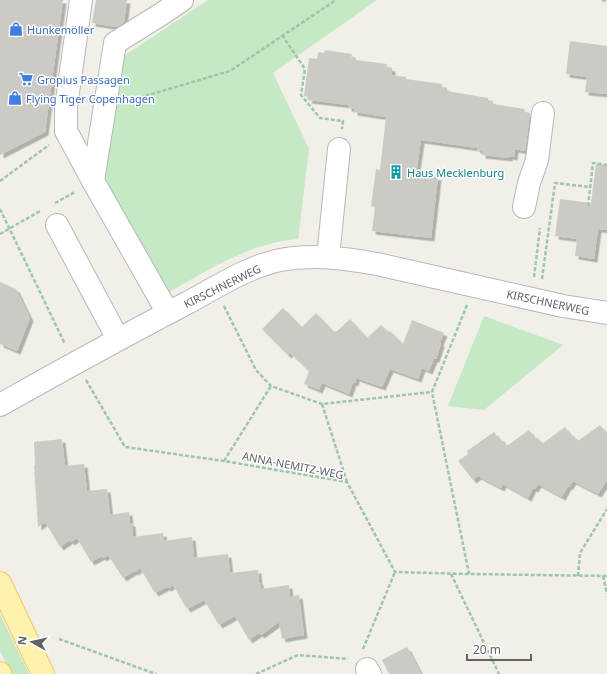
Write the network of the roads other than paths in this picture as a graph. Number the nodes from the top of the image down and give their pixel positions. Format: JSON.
{"nodes":[{"id":1,"x":81,"y":0,"type":"edge"},
{"id":2,"x":182,"y":0,"type":"edge"},
{"id":3,"x":543,"y":113,"type":"dead end"},
{"id":4,"x":339,"y":149,"type":"road end"},
{"id":5,"x":93,"y":181,"type":"junction"},
{"id":6,"x":524,"y":207,"type":"dead end"},
{"id":7,"x":57,"y":225,"type":"dead end"},
{"id":8,"x":328,"y":257,"type":"junction"},
{"id":9,"x":168,"y":313,"type":"junction"},
{"id":10,"x":607,"y":313,"type":"edge"},
{"id":11,"x":118,"y":339,"type":"junction"},
{"id":12,"x":0,"y":405,"type":"edge"},
{"id":13,"x":0,"y":583,"type":"edge"},
{"id":14,"x":44,"y":674,"type":"edge"}],
"edges":[{"from":1,"to":5,"type":"street"},
{"from":2,"to":5,"type":"street"},
{"from":3,"to":6,"type":"street"},
{"from":4,"to":8,"type":"street"},
{"from":5,"to":9,"type":"street"},
{"from":7,"to":11,"type":"street"},
{"from":8,"to":9,"type":"street","name":"KIRSCHNERWEG"},
{"from":8,"to":10,"type":"street","name":"KIRSCHNERWEG"},
{"from":9,"to":11,"type":"street","name":"KIRSCHNERWEG"},
{"from":11,"to":12,"type":"street","name":"KIRSCHNERWEG"},
{"from":13,"to":14,"type":"main road"}]}
